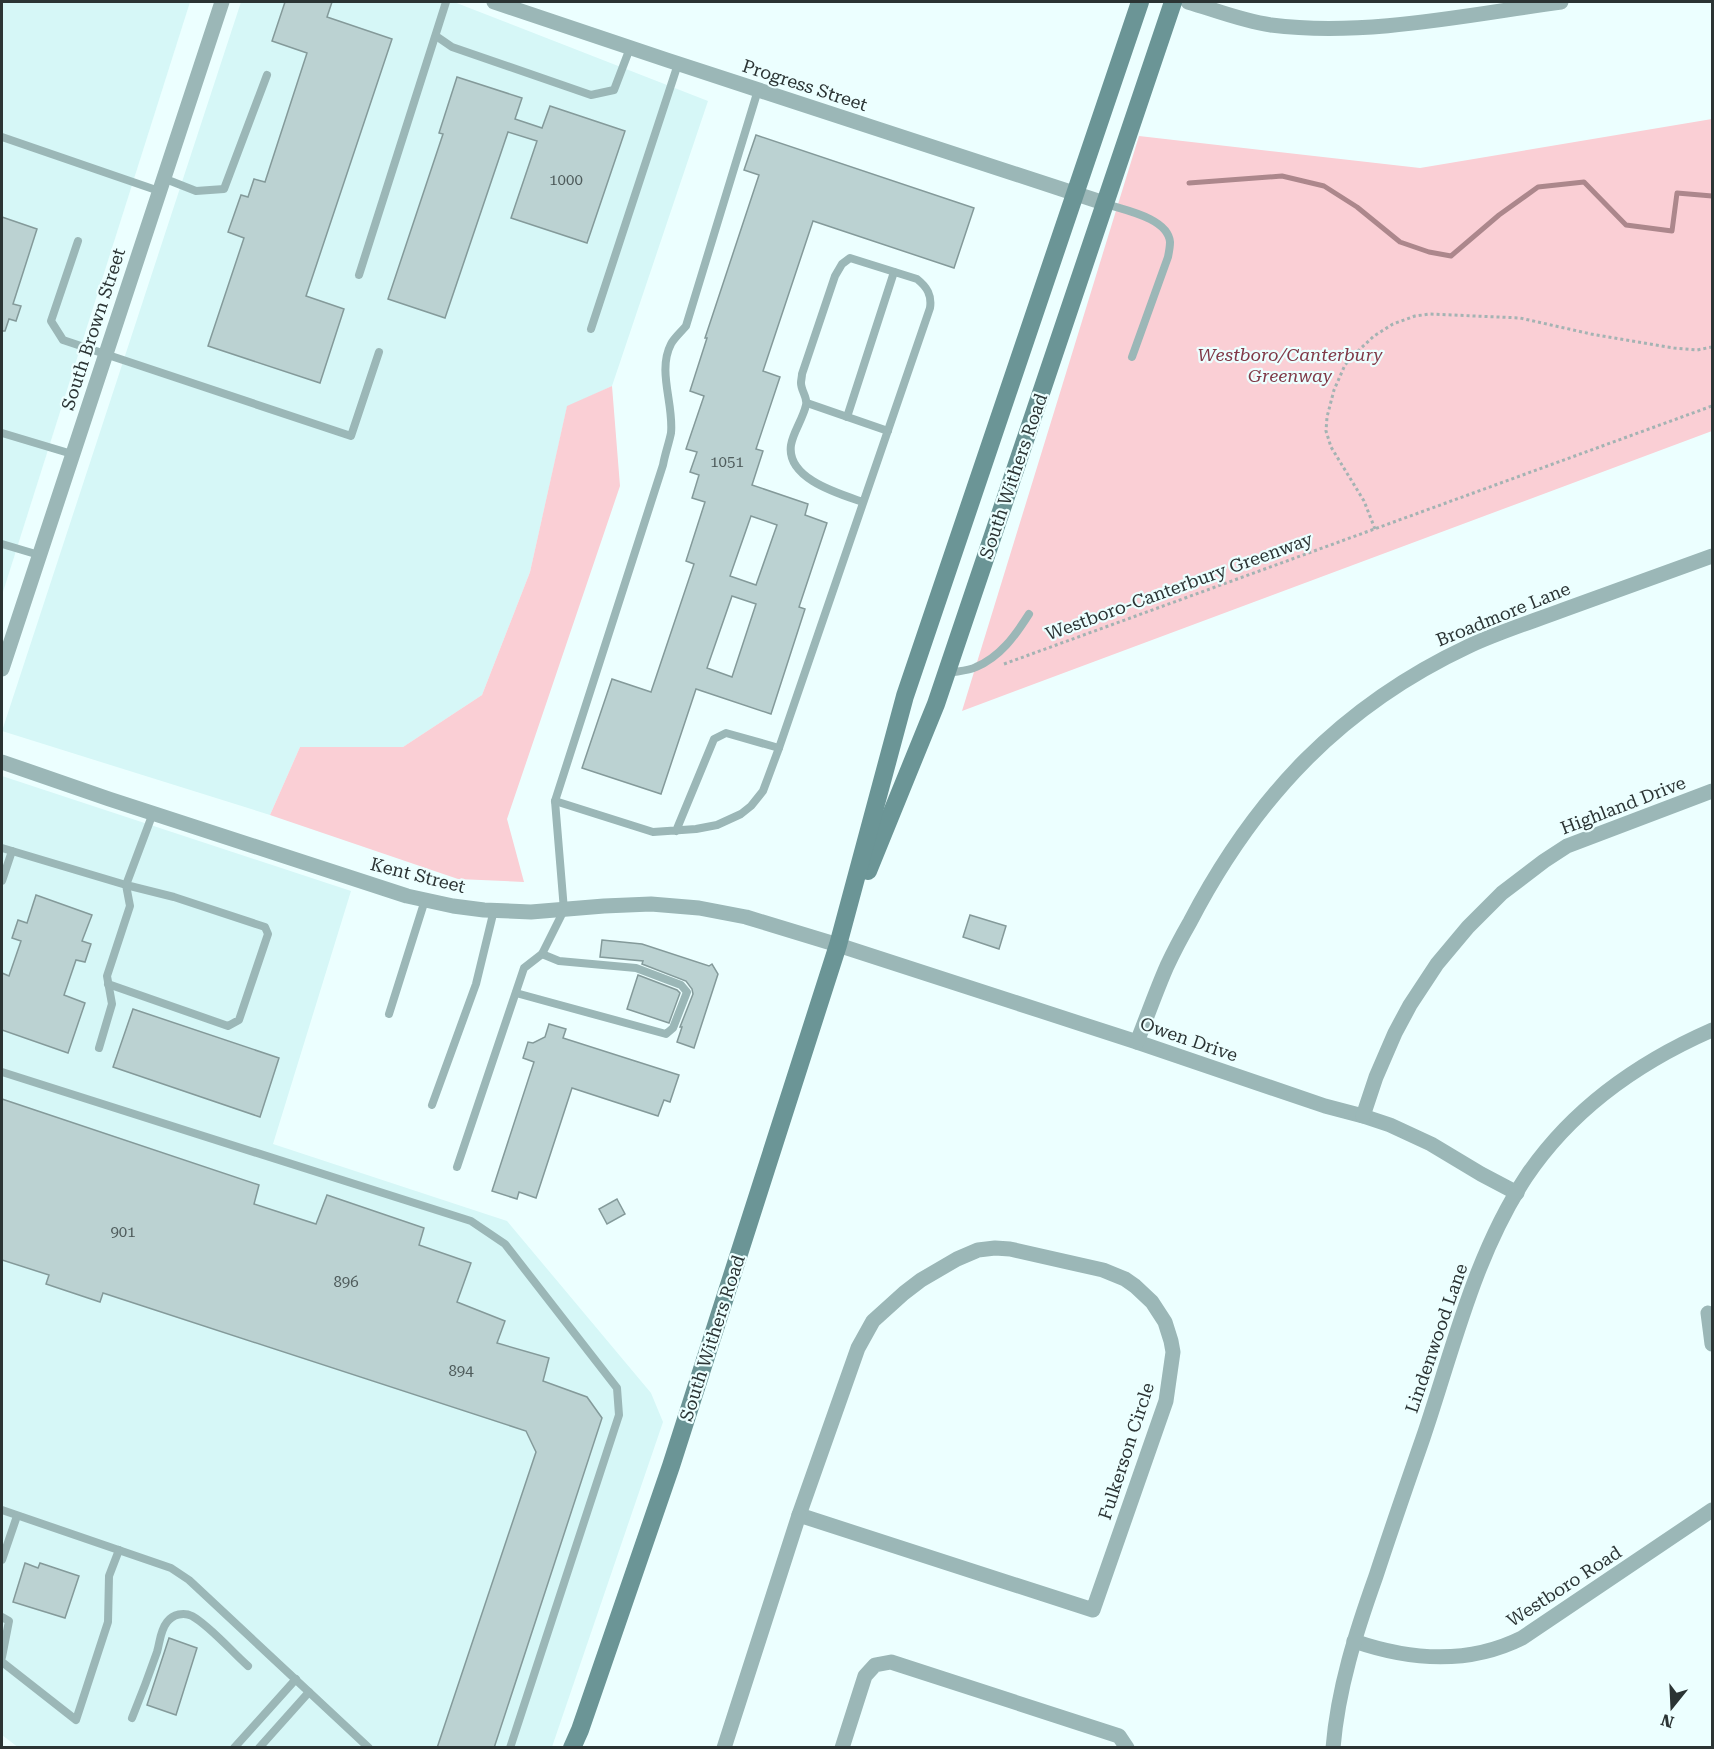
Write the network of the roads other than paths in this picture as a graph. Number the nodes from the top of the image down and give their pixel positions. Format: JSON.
{"nodes":[{"id":1,"x":222,"y":2,"type":"edge"},
{"id":2,"x":446,"y":2,"type":"edge"},
{"id":3,"x":494,"y":2,"type":"edge"},
{"id":4,"x":1140,"y":2,"type":"edge"},
{"id":5,"x":1173,"y":2,"type":"edge"},
{"id":6,"x":1188,"y":2,"type":"edge"},
{"id":7,"x":1560,"y":2,"type":"edge"},
{"id":8,"x":436,"y":36,"type":"junction"},
{"id":9,"x":630,"y":48,"type":"junction"},
{"id":10,"x":678,"y":64,"type":"junction"},
{"id":11,"x":267,"y":75,"type":"dead end"},
{"id":12,"x":758,"y":90,"type":"junction"},
{"id":13,"x":2,"y":137,"type":"edge"},
{"id":14,"x":161,"y":185,"type":"junction"},
{"id":15,"x":1075,"y":193,"type":"junction"},
{"id":16,"x":1104,"y":203,"type":"junction"},
{"id":17,"x":78,"y":241,"type":"dead end"},
{"id":18,"x":894,"y":272,"type":"junction"},
{"id":19,"x":359,"y":275,"type":"dead end"},
{"id":20,"x":591,"y":329,"type":"dead end"},
{"id":21,"x":379,"y":352,"type":"dead end"},
{"id":22,"x":106,"y":353,"type":"junction"},
{"id":23,"x":1132,"y":357,"type":"dead end"},
{"id":24,"x":807,"y":403,"type":"junction"},
{"id":25,"x":846,"y":417,"type":"junction"},
{"id":26,"x":888,"y":431,"type":"junction"},
{"id":27,"x":2,"y":434,"type":"edge"},
{"id":28,"x":72,"y":454,"type":"junction"},
{"id":29,"x":863,"y":502,"type":"junction"},
{"id":30,"x":2,"y":544,"type":"edge"},
{"id":31,"x":39,"y":555,"type":"junction"},
{"id":32,"x":1713,"y":556,"type":"edge"},
{"id":33,"x":1029,"y":614,"type":"dead end"},
{"id":34,"x":2,"y":669,"type":"edge"},
{"id":35,"x":946,"y":673,"type":"junction"},
{"id":36,"x":778,"y":748,"type":"junction"},
{"id":37,"x":2,"y":762,"type":"edge"},
{"id":38,"x":1713,"y":791,"type":"edge"},
{"id":39,"x":555,"y":801,"type":"junction"},
{"id":40,"x":153,"y":813,"type":"junction"},
{"id":41,"x":676,"y":831,"type":"junction"},
{"id":42,"x":2,"y":848,"type":"edge"},
{"id":43,"x":12,"y":851,"type":"junction"},
{"id":44,"x":2,"y":880,"type":"edge"},
{"id":45,"x":126,"y":885,"type":"junction"},
{"id":46,"x":425,"y":900,"type":"junction"},
{"id":47,"x":495,"y":910,"type":"junction"},
{"id":48,"x":564,"y":910,"type":"junction"},
{"id":49,"x":837,"y":945,"type":"junction"},
{"id":50,"x":542,"y":954,"type":"junction"},
{"id":51,"x":108,"y":984,"type":"junction"},
{"id":52,"x":516,"y":993,"type":"junction"},
{"id":53,"x":389,"y":1014,"type":"dead end"},
{"id":54,"x":1713,"y":1030,"type":"edge"},
{"id":55,"x":1137,"y":1042,"type":"junction"},
{"id":56,"x":99,"y":1048,"type":"dead end"},
{"id":57,"x":2,"y":1072,"type":"edge"},
{"id":58,"x":432,"y":1105,"type":"dead end"},
{"id":59,"x":1363,"y":1116,"type":"junction"},
{"id":60,"x":457,"y":1167,"type":"dead end"},
{"id":61,"x":1517,"y":1193,"type":"junction"},
{"id":62,"x":1708,"y":1313,"type":"dead end"},
{"id":63,"x":1713,"y":1344,"type":"edge"},
{"id":64,"x":2,"y":1510,"type":"edge"},
{"id":65,"x":1713,"y":1510,"type":"edge"},
{"id":66,"x":17,"y":1515,"type":"junction"},
{"id":67,"x":799,"y":1515,"type":"junction"},
{"id":68,"x":119,"y":1550,"type":"junction"},
{"id":69,"x":2,"y":1560,"type":"edge"},
{"id":70,"x":2,"y":1617,"type":"edge"},
{"id":71,"x":1353,"y":1641,"type":"junction"},
{"id":72,"x":2,"y":1657,"type":"edge"},
{"id":73,"x":2,"y":1662,"type":"edge"},
{"id":74,"x":248,"y":1666,"type":"dead end"},
{"id":75,"x":296,"y":1679,"type":"junction"},
{"id":76,"x":309,"y":1692,"type":"junction"},
{"id":77,"x":132,"y":1718,"type":"dead end"},
{"id":78,"x":578,"y":1739,"type":"edge"},
{"id":79,"x":234,"y":1748,"type":"edge"},
{"id":80,"x":259,"y":1748,"type":"edge"},
{"id":81,"x":369,"y":1748,"type":"edge"},
{"id":82,"x":510,"y":1748,"type":"edge"},
{"id":83,"x":572,"y":1748,"type":"edge"},
{"id":84,"x":724,"y":1748,"type":"edge"},
{"id":85,"x":842,"y":1748,"type":"edge"},
{"id":86,"x":1127,"y":1748,"type":"edge"},
{"id":87,"x":1334,"y":1748,"type":"edge"}],
"edges":[{"from":1,"to":14,"type":"street","name":"South Brown Street"},
{"from":2,"to":8,"type":"lane"},
{"from":3,"to":9,"type":"street","name":"Progress Street"},
{"from":4,"to":15,"type":"main road","name":"South Withers Road"},
{"from":5,"to":16,"type":"main road","name":"South Withers Road"},
{"from":6,"to":7,"type":"street"},
{"from":8,"to":9,"type":"lane"},
{"from":8,"to":19,"type":"lane"},
{"from":9,"to":10,"type":"street","name":"Progress Street"},
{"from":10,"to":12,"type":"street","name":"Progress Street"},
{"from":10,"to":20,"type":"lane"},
{"from":11,"to":14,"type":"lane"},
{"from":12,"to":15,"type":"street","name":"Progress Street"},
{"from":12,"to":39,"type":"lane"},
{"from":13,"to":14,"type":"lane"},
{"from":14,"to":22,"type":"street","name":"South Brown Street"},
{"from":15,"to":16,"type":"street","name":"Progress Street"},
{"from":15,"to":49,"type":"main road","name":"South Withers Road"},
{"from":16,"to":23,"type":"lane"},
{"from":16,"to":35,"type":"main road","name":"South Withers Road"},
{"from":17,"to":22,"type":"lane"},
{"from":18,"to":24,"type":"lane"},
{"from":18,"to":25,"type":"lane"},
{"from":18,"to":26,"type":"lane"},
{"from":21,"to":22,"type":"lane"},
{"from":22,"to":28,"type":"street","name":"South Brown Street"},
{"from":24,"to":25,"type":"lane"},
{"from":24,"to":29,"type":"lane"},
{"from":25,"to":26,"type":"lane"},
{"from":26,"to":29,"type":"lane"},
{"from":27,"to":28,"type":"lane"},
{"from":28,"to":31,"type":"street","name":"South Brown Street"},
{"from":29,"to":36,"type":"lane"},
{"from":30,"to":31,"type":"lane"},
{"from":31,"to":34,"type":"street","name":"South Brown Street"},
{"from":32,"to":55,"type":"street","name":"Broadmore Lane"},
{"from":33,"to":35,"type":"lane"},
{"from":35,"to":49,"type":"main road","name":"South Withers Road"},
{"from":36,"to":41,"type":"lane"},
{"from":36,"to":41,"type":"lane"},
{"from":37,"to":40,"type":"street","name":"Kent Street"},
{"from":38,"to":59,"type":"street","name":"Highland Drive"},
{"from":39,"to":41,"type":"lane"},
{"from":39,"to":48,"type":"lane"},
{"from":40,"to":45,"type":"lane"},
{"from":40,"to":46,"type":"street","name":"Kent Street"},
{"from":42,"to":43,"type":"lane"},
{"from":43,"to":44,"type":"lane"},
{"from":43,"to":45,"type":"lane"},
{"from":45,"to":51,"type":"lane"},
{"from":45,"to":51,"type":"lane"},
{"from":46,"to":47,"type":"street","name":"Kent Street"},
{"from":46,"to":53,"type":"lane"},
{"from":47,"to":48,"type":"street","name":"Kent Street"},
{"from":47,"to":58,"type":"lane"},
{"from":48,"to":49,"type":"street","name":"Kent Street"},
{"from":48,"to":50,"type":"lane"},
{"from":49,"to":55,"type":"street","name":"Owen Drive"},
{"from":49,"to":78,"type":"main road","name":"South Withers Road"},
{"from":50,"to":52,"type":"lane"},
{"from":50,"to":52,"type":"lane"},
{"from":51,"to":56,"type":"lane"},
{"from":52,"to":60,"type":"lane"},
{"from":54,"to":61,"type":"street","name":"Lindenwood Lane"},
{"from":55,"to":59,"type":"street","name":"Owen Drive"},
{"from":57,"to":82,"type":"lane"},
{"from":59,"to":61,"type":"street","name":"Owen Drive"},
{"from":61,"to":71,"type":"street","name":"Lindenwood Lane"},
{"from":62,"to":63,"type":"street"},
{"from":64,"to":66,"type":"lane"},
{"from":65,"to":71,"type":"street","name":"Westboro Road"},
{"from":66,"to":68,"type":"lane"},
{"from":66,"to":69,"type":"lane"},
{"from":67,"to":67,"type":"street","name":"Fulkerson Circle"},
{"from":67,"to":84,"type":"street","name":"Fulkerson Circle"},
{"from":68,"to":73,"type":"lane"},
{"from":68,"to":75,"type":"lane"},
{"from":70,"to":72,"type":"lane"},
{"from":71,"to":87,"type":"street","name":"Lindenwood Lane"},
{"from":74,"to":77,"type":"lane"},
{"from":75,"to":76,"type":"lane"},
{"from":75,"to":79,"type":"lane"},
{"from":76,"to":80,"type":"lane"},
{"from":76,"to":81,"type":"lane"},
{"from":78,"to":83,"type":"main road","name":"South Withers Road"},
{"from":85,"to":86,"type":"street"}]}
